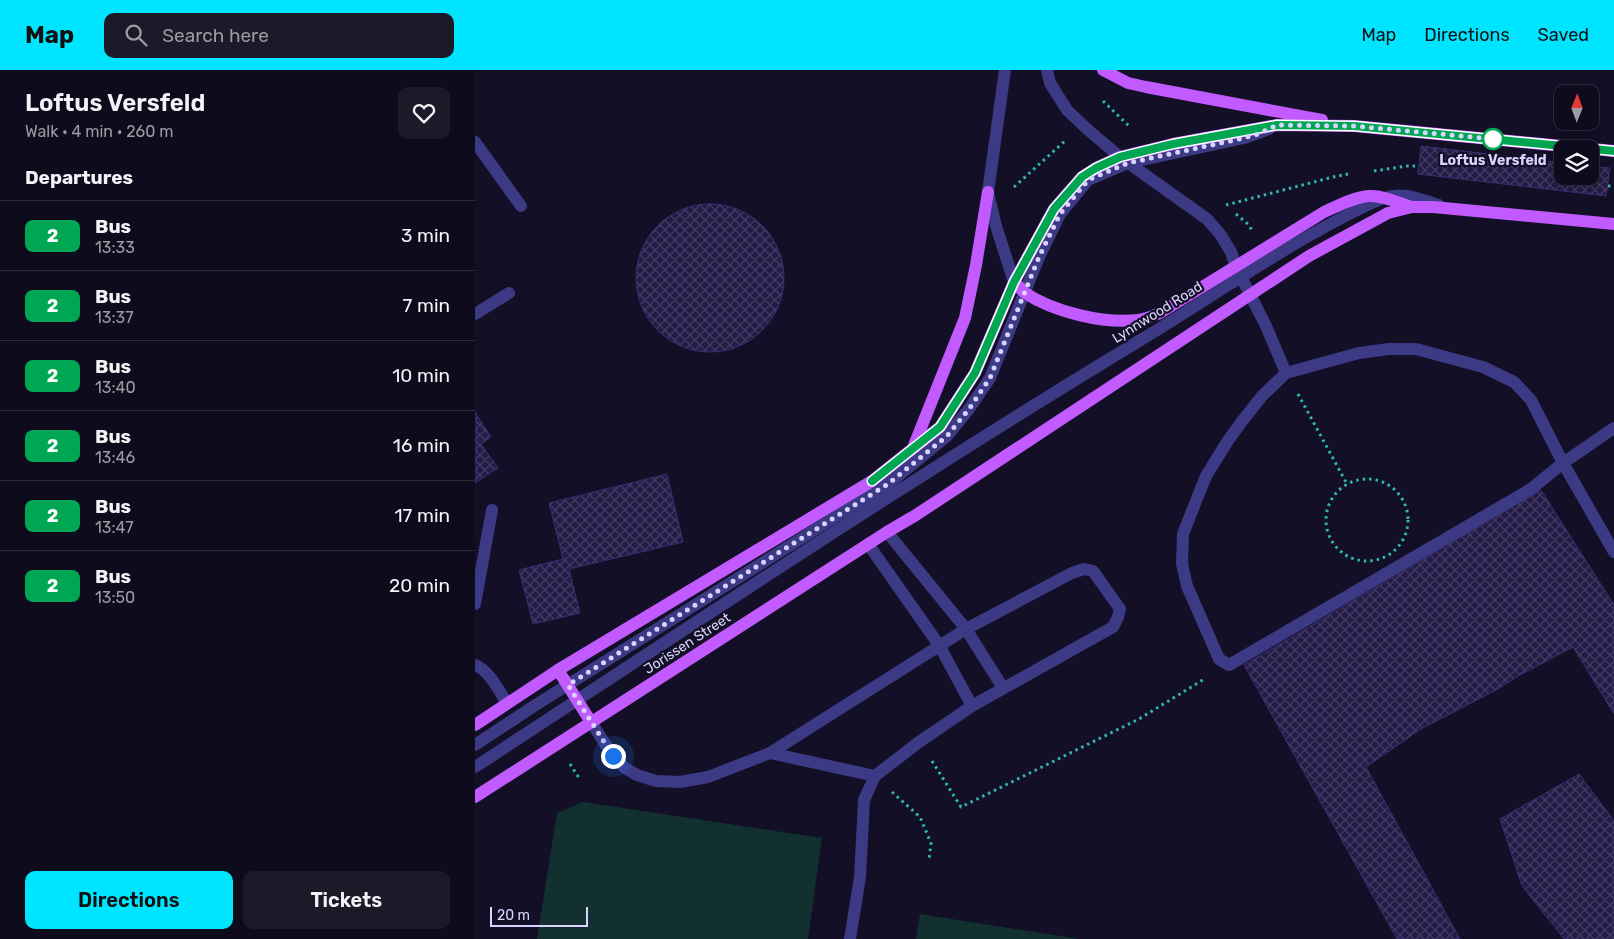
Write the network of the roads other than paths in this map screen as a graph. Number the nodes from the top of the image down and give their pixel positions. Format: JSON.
{"nodes":[{"id":1,"x":1005,"y":70,"type":"edge"},
{"id":2,"x":1047,"y":70,"type":"edge"},
{"id":3,"x":1103,"y":70,"type":"edge"},
{"id":4,"x":1354,"y":126,"type":"junction"},
{"id":5,"x":475,"y":142,"type":"edge"},
{"id":6,"x":1614,"y":151,"type":"edge"},
{"id":7,"x":1124,"y":160,"type":"junction"},
{"id":8,"x":988,"y":192,"type":"junction"},
{"id":9,"x":1383,"y":198,"type":"junction"},
{"id":10,"x":521,"y":206,"type":"dead end"},
{"id":11,"x":1412,"y":207,"type":"junction"},
{"id":12,"x":1451,"y":208,"type":"junction"},
{"id":13,"x":1614,"y":224,"type":"edge"},
{"id":14,"x":1238,"y":271,"type":"junction"},
{"id":15,"x":1014,"y":282,"type":"junction"},
{"id":16,"x":1025,"y":292,"type":"junction"},
{"id":17,"x":509,"y":294,"type":"dead end"},
{"id":18,"x":1251,"y":294,"type":"junction"},
{"id":19,"x":475,"y":314,"type":"edge"},
{"id":20,"x":1287,"y":373,"type":"junction"},
{"id":21,"x":1614,"y":428,"type":"edge"},
{"id":22,"x":913,"y":448,"type":"junction"},
{"id":23,"x":1563,"y":463,"type":"junction"},
{"id":24,"x":891,"y":497,"type":"joint"},
{"id":25,"x":493,"y":510,"type":"dead end"},
{"id":26,"x":887,"y":532,"type":"junction"},
{"id":27,"x":868,"y":544,"type":"junction"},
{"id":28,"x":1614,"y":552,"type":"edge"},
{"id":29,"x":475,"y":604,"type":"edge"},
{"id":30,"x":966,"y":629,"type":"junction"},
{"id":31,"x":939,"y":646,"type":"junction"},
{"id":32,"x":475,"y":665,"type":"edge"},
{"id":33,"x":558,"y":670,"type":"junction"},
{"id":34,"x":568,"y":685,"type":"junction"},
{"id":35,"x":1003,"y":688,"type":"junction"},
{"id":36,"x":577,"y":700,"type":"junction"},
{"id":37,"x":507,"y":703,"type":"junction"},
{"id":38,"x":972,"y":706,"type":"junction"},
{"id":39,"x":591,"y":722,"type":"junction"},
{"id":40,"x":475,"y":725,"type":"edge"},
{"id":41,"x":475,"y":744,"type":"edge"},
{"id":42,"x":770,"y":753,"type":"junction"},
{"id":43,"x":475,"y":767,"type":"edge"},
{"id":44,"x":875,"y":776,"type":"junction"},
{"id":45,"x":475,"y":797,"type":"edge"},
{"id":46,"x":850,"y":939,"type":"edge"}],
"edges":[{"from":1,"to":8,"type":"street"},
{"from":2,"to":7,"type":"street"},
{"from":3,"to":4,"type":"main road"},
{"from":4,"to":6,"type":"main road"},
{"from":4,"to":7,"type":"main road"},
{"from":5,"to":10,"type":"street"},
{"from":7,"to":14,"type":"street"},
{"from":7,"to":15,"type":"main road"},
{"from":7,"to":16,"type":"street"},
{"from":8,"to":15,"type":"street"},
{"from":8,"to":22,"type":"main road"},
{"from":9,"to":11,"type":"main road"},
{"from":9,"to":12,"type":"street"},
{"from":9,"to":14,"type":"main road"},
{"from":11,"to":12,"type":"main road"},
{"from":11,"to":18,"type":"main road"},
{"from":12,"to":13,"type":"main road"},
{"from":14,"to":16,"type":"main road"},
{"from":14,"to":18,"type":"street"},
{"from":14,"to":24,"type":"street","name":"Lynnwood Road"},
{"from":15,"to":16,"type":"main road"},
{"from":15,"to":22,"type":"main road"},
{"from":16,"to":34,"type":"street","name":"Jorissen Street"},
{"from":17,"to":19,"type":"street"},
{"from":18,"to":20,"type":"street"},
{"from":18,"to":26,"type":"main road","name":"Jorissen Street"},
{"from":20,"to":23,"type":"street"},
{"from":20,"to":23,"type":"street"},
{"from":21,"to":23,"type":"street"},
{"from":22,"to":33,"type":"main road"},
{"from":23,"to":28,"type":"street"},
{"from":24,"to":36,"type":"street","name":"Jorissen Street"},
{"from":25,"to":29,"type":"street"},
{"from":26,"to":27,"type":"main road","name":"Jorissen Street"},
{"from":26,"to":30,"type":"street"},
{"from":27,"to":31,"type":"street"},
{"from":27,"to":39,"type":"main road","name":"Jorissen Street"},
{"from":30,"to":31,"type":"street"},
{"from":30,"to":35,"type":"street"},
{"from":30,"to":35,"type":"street"},
{"from":31,"to":38,"type":"street"},
{"from":31,"to":42,"type":"street"},
{"from":32,"to":37,"type":"street"},
{"from":33,"to":34,"type":"main road"},
{"from":33,"to":37,"type":"main road"},
{"from":34,"to":36,"type":"main road"},
{"from":34,"to":41,"type":"street","name":"Jorissen Street"},
{"from":35,"to":38,"type":"street"},
{"from":36,"to":39,"type":"main road"},
{"from":36,"to":43,"type":"street","name":"Jorissen Street"},
{"from":37,"to":40,"type":"main road"},
{"from":38,"to":44,"type":"street"},
{"from":39,"to":42,"type":"street"},
{"from":39,"to":45,"type":"main road","name":"Jorissen Street"},
{"from":42,"to":44,"type":"street"},
{"from":44,"to":46,"type":"street"}]}
